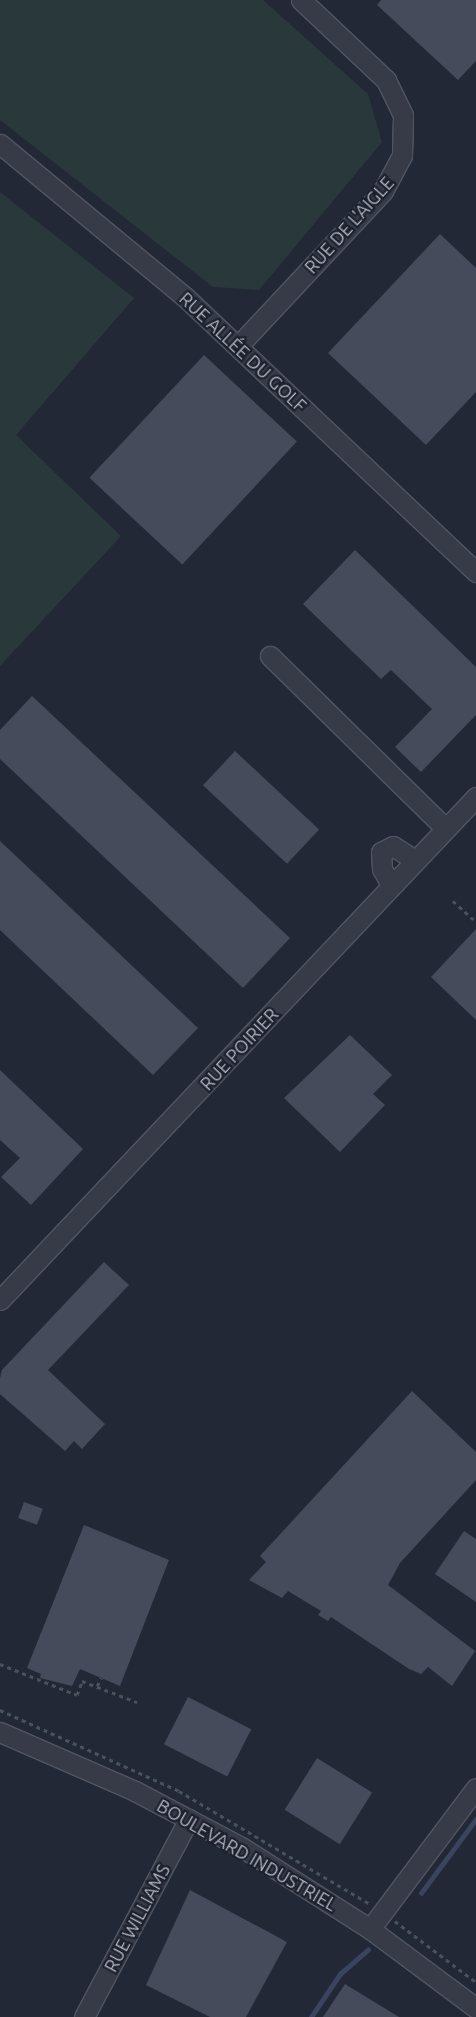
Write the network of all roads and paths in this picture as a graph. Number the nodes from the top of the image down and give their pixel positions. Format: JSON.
{"nodes":[{"id":1,"x":301,"y":0,"type":"edge"},
{"id":2,"x":0,"y":144,"type":"edge"},
{"id":3,"x":238,"y":346,"type":"junction"},
{"id":4,"x":476,"y":572,"type":"edge"},
{"id":5,"x":270,"y":656,"type":"dead end"},
{"id":6,"x":476,"y":797,"type":"edge"},
{"id":7,"x":445,"y":828,"type":"junction"},
{"id":8,"x":413,"y":859,"type":"junction"},
{"id":9,"x":392,"y":885,"type":"junction"},
{"id":10,"x":454,"y":901,"type":"dead end"},
{"id":11,"x":476,"y":922,"type":"edge"},
{"id":12,"x":0,"y":1300,"type":"edge"},
{"id":13,"x":0,"y":1664,"type":"edge"},
{"id":14,"x":101,"y":1678,"type":"dead end"},
{"id":15,"x":98,"y":1686,"type":"junction"},
{"id":16,"x":137,"y":1702,"type":"dead end"},
{"id":17,"x":0,"y":1710,"type":"edge"},
{"id":18,"x":0,"y":1732,"type":"edge"},
{"id":19,"x":476,"y":1788,"type":"edge"},
{"id":20,"x":189,"y":1819,"type":"junction"},
{"id":21,"x":367,"y":1902,"type":"dead end"},
{"id":22,"x":398,"y":1924,"type":"dead end"},
{"id":23,"x":370,"y":1929,"type":"junction"},
{"id":24,"x":476,"y":1982,"type":"edge"},
{"id":25,"x":476,"y":2008,"type":"edge"},
{"id":26,"x":84,"y":2017,"type":"edge"}],
"edges":[{"from":1,"to":3,"type":"street","name":"RUE DE L'AIGLE"},
{"from":2,"to":3,"type":"street","name":"RUE ALLÉE DU GOLF"},
{"from":3,"to":4,"type":"street","name":"RUE ALLÉE DU GOLF"},
{"from":5,"to":7,"type":"street"},
{"from":6,"to":7,"type":"street","name":"RUE POIRIER"},
{"from":7,"to":8,"type":"street","name":"RUE POIRIER"},
{"from":8,"to":9,"type":"street","name":"RUE POIRIER"},
{"from":8,"to":9,"type":"street"},
{"from":9,"to":12,"type":"street","name":"RUE POIRIER"},
{"from":10,"to":11,"type":"path"},
{"from":13,"to":15,"type":"path"},
{"from":14,"to":15,"type":"path"},
{"from":15,"to":16,"type":"path"},
{"from":17,"to":21,"type":"path","name":"BOULEVARD INDUSTRIEL"},
{"from":18,"to":20,"type":"street","name":"BOULEVARD INDUSTRIEL"},
{"from":19,"to":23,"type":"street"},
{"from":20,"to":23,"type":"street","name":"BOULEVARD INDUSTRIEL"},
{"from":20,"to":26,"type":"street","name":"RUE WILLIAMS"},
{"from":22,"to":24,"type":"path"},
{"from":23,"to":25,"type":"street","name":"BOULEVARD INDUSTRIEL"}]}
